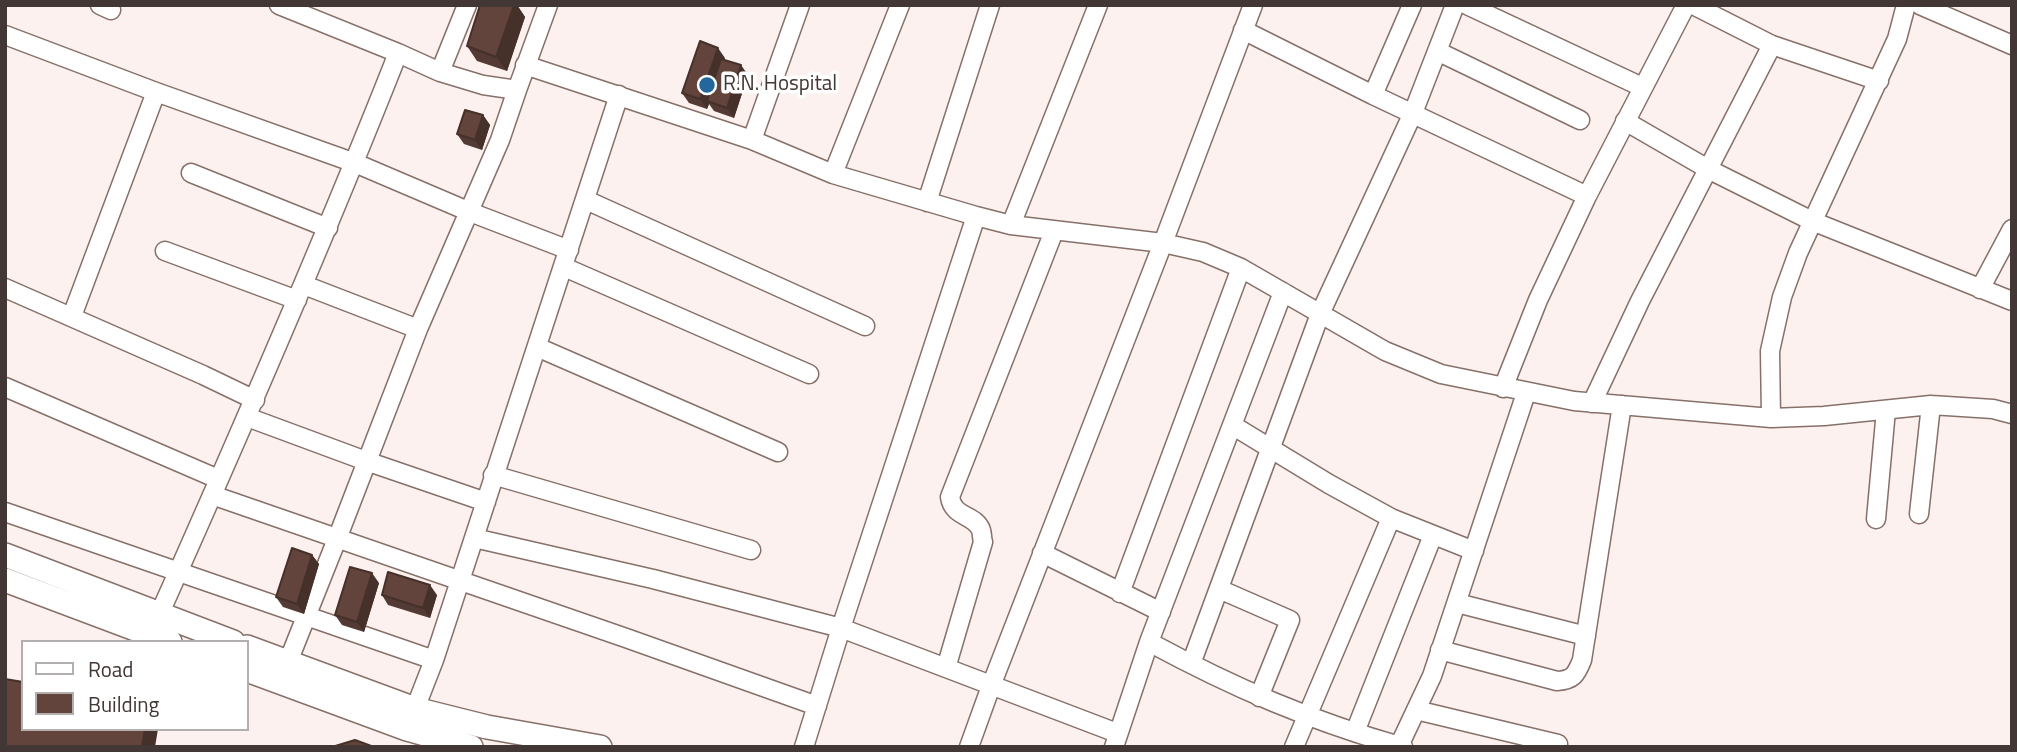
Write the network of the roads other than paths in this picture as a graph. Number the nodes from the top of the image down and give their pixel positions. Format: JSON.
{"nodes":[{"id":1,"x":279,"y":5,"type":"edge"},
{"id":2,"x":467,"y":5,"type":"edge"},
{"id":3,"x":548,"y":5,"type":"edge"},
{"id":4,"x":800,"y":5,"type":"edge"},
{"id":5,"x":900,"y":5,"type":"edge"},
{"id":6,"x":990,"y":5,"type":"edge"},
{"id":7,"x":1098,"y":5,"type":"edge"},
{"id":8,"x":1253,"y":5,"type":"edge"},
{"id":9,"x":1412,"y":5,"type":"edge"},
{"id":10,"x":1455,"y":5,"type":"edge"},
{"id":11,"x":1467,"y":5,"type":"edge"},
{"id":12,"x":1686,"y":5,"type":"edge"},
{"id":13,"x":1693,"y":5,"type":"edge"},
{"id":14,"x":1906,"y":5,"type":"edge"},
{"id":15,"x":1920,"y":5,"type":"edge"},
{"id":16,"x":1243,"y":30,"type":"junction"},
{"id":17,"x":5,"y":35,"type":"edge"},
{"id":18,"x":1772,"y":45,"type":"junction"},
{"id":19,"x":2012,"y":45,"type":"edge"},
{"id":20,"x":1437,"y":51,"type":"junction"},
{"id":21,"x":398,"y":53,"type":"junction"},
{"id":22,"x":525,"y":65,"type":"junction"},
{"id":23,"x":440,"y":72,"type":"junction"},
{"id":24,"x":1879,"y":81,"type":"junction"},
{"id":25,"x":1642,"y":87,"type":"junction"},
{"id":26,"x":517,"y":90,"type":"junction"},
{"id":27,"x":156,"y":92,"type":"junction"},
{"id":28,"x":619,"y":95,"type":"junction"},
{"id":29,"x":1373,"y":95,"type":"junction"},
{"id":30,"x":1413,"y":113,"type":"junction"},
{"id":31,"x":1580,"y":120,"type":"dead end"},
{"id":32,"x":1625,"y":121,"type":"junction"},
{"id":33,"x":752,"y":140,"type":"junction"},
{"id":34,"x":355,"y":163,"type":"junction"},
{"id":35,"x":1708,"y":169,"type":"junction"},
{"id":36,"x":191,"y":173,"type":"dead end"},
{"id":37,"x":833,"y":174,"type":"junction"},
{"id":38,"x":1587,"y":196,"type":"junction"},
{"id":39,"x":586,"y":200,"type":"junction"},
{"id":40,"x":927,"y":202,"type":"junction"},
{"id":41,"x":470,"y":212,"type":"junction"},
{"id":42,"x":976,"y":216,"type":"junction"},
{"id":43,"x":1812,"y":221,"type":"junction"},
{"id":44,"x":1011,"y":225,"type":"junction"},
{"id":45,"x":328,"y":228,"type":"junction"},
{"id":46,"x":2012,"y":229,"type":"edge"},
{"id":47,"x":1055,"y":231,"type":"junction"},
{"id":48,"x":1163,"y":243,"type":"junction"},
{"id":49,"x":165,"y":251,"type":"dead end"},
{"id":50,"x":566,"y":258,"type":"junction"},
{"id":51,"x":1241,"y":268,"type":"junction"},
{"id":52,"x":5,"y":288,"type":"edge"},
{"id":53,"x":1980,"y":289,"type":"junction"},
{"id":54,"x":300,"y":292,"type":"junction"},
{"id":55,"x":1283,"y":292,"type":"junction"},
{"id":56,"x":2012,"y":301,"type":"edge"},
{"id":57,"x":1320,"y":314,"type":"junction"},
{"id":58,"x":72,"y":316,"type":"junction"},
{"id":59,"x":865,"y":326,"type":"dead end"},
{"id":60,"x":418,"y":329,"type":"junction"},
{"id":61,"x":537,"y":347,"type":"junction"},
{"id":62,"x":809,"y":374,"type":"dead end"},
{"id":63,"x":5,"y":387,"type":"edge"},
{"id":64,"x":1503,"y":388,"type":"junction"},
{"id":65,"x":1526,"y":393,"type":"junction"},
{"id":66,"x":255,"y":400,"type":"junction"},
{"id":67,"x":1592,"y":403,"type":"junction"},
{"id":68,"x":1622,"y":405,"type":"junction"},
{"id":69,"x":1931,"y":405,"type":"junction"},
{"id":70,"x":1886,"y":410,"type":"junction"},
{"id":71,"x":2012,"y":414,"type":"edge"},
{"id":72,"x":247,"y":418,"type":"junction"},
{"id":73,"x":1771,"y":418,"type":"junction"},
{"id":74,"x":1232,"y":425,"type":"junction"},
{"id":75,"x":1271,"y":449,"type":"junction"},
{"id":76,"x":778,"y":452,"type":"dead end"},
{"id":77,"x":366,"y":461,"type":"junction"},
{"id":78,"x":494,"y":475,"type":"junction"},
{"id":79,"x":215,"y":487,"type":"junction"},
{"id":80,"x":486,"y":502,"type":"junction"},
{"id":81,"x":5,"y":512,"type":"edge"},
{"id":82,"x":1919,"y":514,"type":"dead end"},
{"id":83,"x":1391,"y":518,"type":"junction"},
{"id":84,"x":1876,"y":519,"type":"dead end"},
{"id":85,"x":1433,"y":535,"type":"junction"},
{"id":86,"x":474,"y":538,"type":"junction"},
{"id":87,"x":337,"y":539,"type":"junction"},
{"id":88,"x":751,"y":551,"type":"dead end"},
{"id":89,"x":1474,"y":551,"type":"junction"},
{"id":90,"x":1042,"y":553,"type":"junction"},
{"id":91,"x":5,"y":555,"type":"edge"},
{"id":92,"x":178,"y":572,"type":"junction"},
{"id":93,"x":5,"y":580,"type":"edge"},
{"id":94,"x":460,"y":582,"type":"junction"},
{"id":95,"x":1219,"y":589,"type":"junction"},
{"id":96,"x":1120,"y":593,"type":"junction"},
{"id":97,"x":1457,"y":603,"type":"junction"},
{"id":98,"x":1161,"y":612,"type":"junction"},
{"id":99,"x":159,"y":615,"type":"junction"},
{"id":100,"x":306,"y":617,"type":"junction"},
{"id":101,"x":841,"y":628,"type":"junction"},
{"id":102,"x":1586,"y":636,"type":"junction"},
{"id":103,"x":165,"y":640,"type":"edge"},
{"id":104,"x":228,"y":640,"type":"edge"},
{"id":105,"x":1149,"y":642,"type":"junction"},
{"id":106,"x":248,"y":647,"type":"edge"},
{"id":107,"x":1440,"y":650,"type":"junction"},
{"id":108,"x":434,"y":660,"type":"junction"},
{"id":109,"x":288,"y":662,"type":"junction"},
{"id":110,"x":1191,"y":664,"type":"junction"},
{"id":111,"x":946,"y":668,"type":"junction"},
{"id":112,"x":248,"y":670,"type":"edge"},
{"id":113,"x":990,"y":686,"type":"junction"},
{"id":114,"x":1259,"y":697,"type":"junction"},
{"id":115,"x":817,"y":706,"type":"junction"},
{"id":116,"x":1416,"y":710,"type":"junction"},
{"id":117,"x":1306,"y":716,"type":"junction"},
{"id":118,"x":411,"y":719,"type":"junction"},
{"id":119,"x":1355,"y":732,"type":"junction"},
{"id":120,"x":1115,"y":740,"type":"edge"},
{"id":121,"x":1558,"y":744,"type":"dead end"},
{"id":122,"x":1401,"y":746,"type":"edge"},
{"id":123,"x":471,"y":747,"type":"edge"},
{"id":124,"x":600,"y":747,"type":"edge"},
{"id":125,"x":804,"y":747,"type":"edge"},
{"id":126,"x":969,"y":747,"type":"edge"},
{"id":127,"x":1294,"y":747,"type":"edge"}],
"edges":[{"from":1,"to":21,"type":"street"},
{"from":2,"to":23,"type":"street"},
{"from":3,"to":22,"type":"street"},
{"from":4,"to":33,"type":"street"},
{"from":5,"to":37,"type":"street"},
{"from":6,"to":40,"type":"street"},
{"from":7,"to":44,"type":"street"},
{"from":8,"to":16,"type":"street"},
{"from":9,"to":29,"type":"street"},
{"from":10,"to":20,"type":"street"},
{"from":11,"to":25,"type":"street"},
{"from":12,"to":25,"type":"street"},
{"from":13,"to":18,"type":"street"},
{"from":14,"to":24,"type":"street"},
{"from":15,"to":19,"type":"street"},
{"from":16,"to":29,"type":"street"},
{"from":16,"to":48,"type":"street"},
{"from":17,"to":27,"type":"street"},
{"from":18,"to":24,"type":"street"},
{"from":18,"to":35,"type":"street"},
{"from":20,"to":30,"type":"street"},
{"from":20,"to":31,"type":"street"},
{"from":21,"to":23,"type":"street"},
{"from":21,"to":34,"type":"street"},
{"from":22,"to":26,"type":"street"},
{"from":22,"to":28,"type":"street"},
{"from":23,"to":26,"type":"street"},
{"from":24,"to":43,"type":"street"},
{"from":25,"to":32,"type":"street"},
{"from":26,"to":41,"type":"street"},
{"from":27,"to":34,"type":"street"},
{"from":27,"to":58,"type":"street"},
{"from":28,"to":33,"type":"street"},
{"from":28,"to":39,"type":"street"},
{"from":29,"to":30,"type":"street"},
{"from":30,"to":38,"type":"street"},
{"from":30,"to":57,"type":"street"},
{"from":32,"to":35,"type":"street"},
{"from":32,"to":38,"type":"street"},
{"from":33,"to":37,"type":"street"},
{"from":34,"to":41,"type":"street"},
{"from":34,"to":45,"type":"street"},
{"from":35,"to":43,"type":"street"},
{"from":35,"to":67,"type":"street"},
{"from":36,"to":45,"type":"street"},
{"from":37,"to":40,"type":"street"},
{"from":38,"to":64,"type":"street"},
{"from":39,"to":50,"type":"street"},
{"from":39,"to":59,"type":"street"},
{"from":40,"to":42,"type":"street"},
{"from":41,"to":50,"type":"street"},
{"from":41,"to":60,"type":"street"},
{"from":42,"to":44,"type":"street"},
{"from":42,"to":101,"type":"street"},
{"from":43,"to":53,"type":"street"},
{"from":43,"to":73,"type":"street"},
{"from":44,"to":47,"type":"street"},
{"from":45,"to":54,"type":"street"},
{"from":46,"to":53,"type":"street"},
{"from":47,"to":48,"type":"street"},
{"from":47,"to":111,"type":"street"},
{"from":48,"to":51,"type":"street"},
{"from":48,"to":90,"type":"street"},
{"from":49,"to":54,"type":"street"},
{"from":50,"to":61,"type":"street"},
{"from":50,"to":62,"type":"street"},
{"from":51,"to":55,"type":"street"},
{"from":51,"to":96,"type":"street"},
{"from":52,"to":58,"type":"street"},
{"from":53,"to":56,"type":"street"},
{"from":54,"to":60,"type":"street"},
{"from":54,"to":66,"type":"street"},
{"from":55,"to":57,"type":"street"},
{"from":55,"to":74,"type":"street"},
{"from":57,"to":64,"type":"street"},
{"from":57,"to":75,"type":"street"},
{"from":58,"to":66,"type":"street"},
{"from":60,"to":77,"type":"street"},
{"from":61,"to":76,"type":"street"},
{"from":61,"to":78,"type":"street"},
{"from":63,"to":79,"type":"street"},
{"from":64,"to":65,"type":"street"},
{"from":65,"to":67,"type":"street"},
{"from":65,"to":89,"type":"street"},
{"from":66,"to":72,"type":"street"},
{"from":67,"to":68,"type":"street"},
{"from":68,"to":73,"type":"street"},
{"from":68,"to":102,"type":"street"},
{"from":69,"to":70,"type":"street"},
{"from":69,"to":71,"type":"street"},
{"from":69,"to":82,"type":"street"},
{"from":70,"to":73,"type":"street"},
{"from":70,"to":84,"type":"street"},
{"from":72,"to":77,"type":"street"},
{"from":72,"to":79,"type":"street"},
{"from":74,"to":75,"type":"street"},
{"from":74,"to":98,"type":"street"},
{"from":75,"to":83,"type":"street"},
{"from":75,"to":95,"type":"street"},
{"from":77,"to":80,"type":"street"},
{"from":77,"to":87,"type":"street"},
{"from":78,"to":80,"type":"street"},
{"from":78,"to":88,"type":"street"},
{"from":79,"to":87,"type":"street"},
{"from":79,"to":92,"type":"street"},
{"from":80,"to":86,"type":"street"},
{"from":81,"to":92,"type":"street"},
{"from":83,"to":85,"type":"street"},
{"from":83,"to":117,"type":"street"},
{"from":85,"to":89,"type":"street"},
{"from":85,"to":119,"type":"street"},
{"from":86,"to":94,"type":"street"},
{"from":86,"to":101,"type":"street"},
{"from":87,"to":94,"type":"street"},
{"from":87,"to":100,"type":"street"},
{"from":89,"to":97,"type":"street"},
{"from":90,"to":96,"type":"street"},
{"from":90,"to":113,"type":"street"},
{"from":91,"to":99,"type":"street"},
{"from":92,"to":99,"type":"street"},
{"from":92,"to":100,"type":"street"},
{"from":93,"to":103,"type":"street"},
{"from":94,"to":108,"type":"street"},
{"from":94,"to":115,"type":"street"},
{"from":95,"to":110,"type":"street"},
{"from":95,"to":114,"type":"street"},
{"from":96,"to":98,"type":"street"},
{"from":97,"to":102,"type":"street"},
{"from":97,"to":107,"type":"street"},
{"from":98,"to":105,"type":"street"},
{"from":99,"to":104,"type":"street"},
{"from":100,"to":108,"type":"street"},
{"from":100,"to":109,"type":"street"},
{"from":101,"to":111,"type":"street"},
{"from":101,"to":115,"type":"street"},
{"from":102,"to":107,"type":"street"},
{"from":105,"to":110,"type":"street"},
{"from":105,"to":120,"type":"street"},
{"from":106,"to":109,"type":"street"},
{"from":107,"to":116,"type":"street"},
{"from":108,"to":118,"type":"street"},
{"from":109,"to":118,"type":"street"},
{"from":110,"to":114,"type":"street"},
{"from":111,"to":113,"type":"street"},
{"from":112,"to":118,"type":"street"},
{"from":113,"to":120,"type":"street"},
{"from":113,"to":126,"type":"street"},
{"from":114,"to":117,"type":"street"},
{"from":115,"to":125,"type":"street"},
{"from":116,"to":121,"type":"street"},
{"from":116,"to":122,"type":"street"},
{"from":117,"to":119,"type":"street"},
{"from":117,"to":127,"type":"street"},
{"from":118,"to":123,"type":"street"},
{"from":118,"to":124,"type":"street"},
{"from":119,"to":122,"type":"street"}]}
